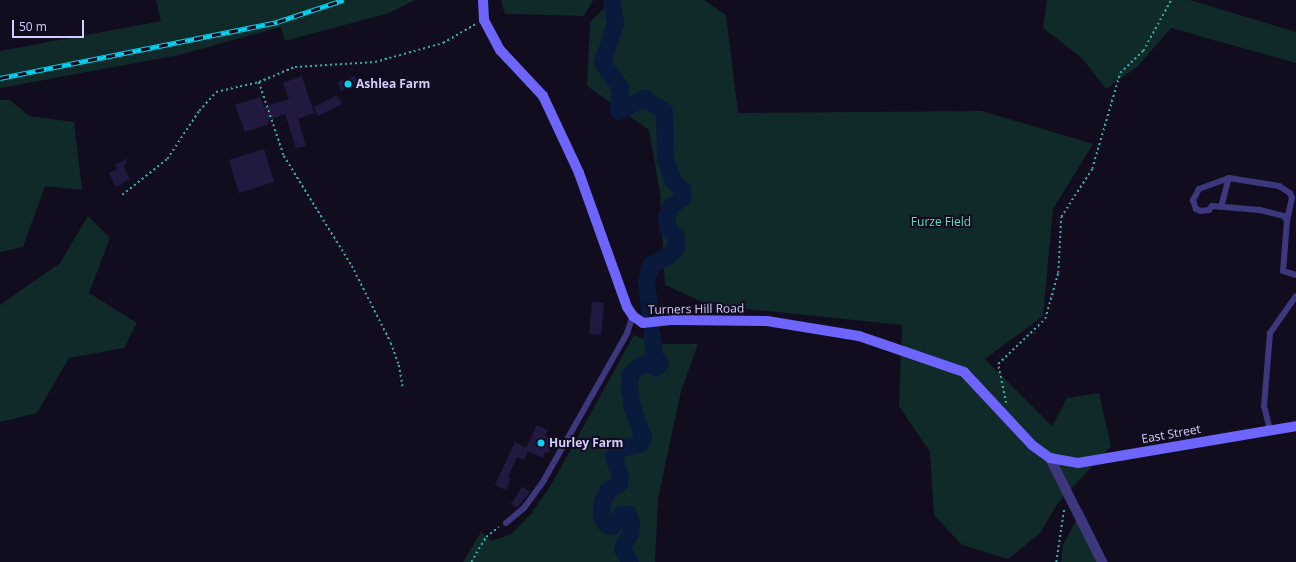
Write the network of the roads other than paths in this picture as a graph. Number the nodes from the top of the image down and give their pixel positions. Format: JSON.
{"nodes":[{"id":1,"x":483,"y":0,"type":"edge"},
{"id":2,"x":1229,"y":178,"type":"junction"},
{"id":3,"x":1221,"y":207,"type":"junction"},
{"id":4,"x":1287,"y":221,"type":"junction"},
{"id":5,"x":1296,"y":275,"type":"edge"},
{"id":6,"x":1296,"y":296,"type":"edge"},
{"id":7,"x":633,"y":316,"type":"junction"},
{"id":8,"x":1296,"y":426,"type":"edge"},
{"id":9,"x":1270,"y":430,"type":"junction"},
{"id":10,"x":1050,"y":458,"type":"junction"},
{"id":11,"x":506,"y":522,"type":"road end"},
{"id":12,"x":1102,"y":562,"type":"edge"}],
"edges":[{"from":1,"to":7,"type":"main road","name":"Turners Hill Road"},
{"from":2,"to":3,"type":"lane"},
{"from":2,"to":3,"type":"lane"},
{"from":2,"to":4,"type":"lane"},
{"from":3,"to":4,"type":"lane"},
{"from":4,"to":5,"type":"lane"},
{"from":6,"to":9,"type":"lane"},
{"from":7,"to":10,"type":"main road","name":"Turners Hill Road"},
{"from":7,"to":11,"type":"lane"},
{"from":8,"to":9,"type":"main road","name":"East Street"},
{"from":9,"to":10,"type":"main road","name":"East Street"},
{"from":10,"to":12,"type":"street"}]}
